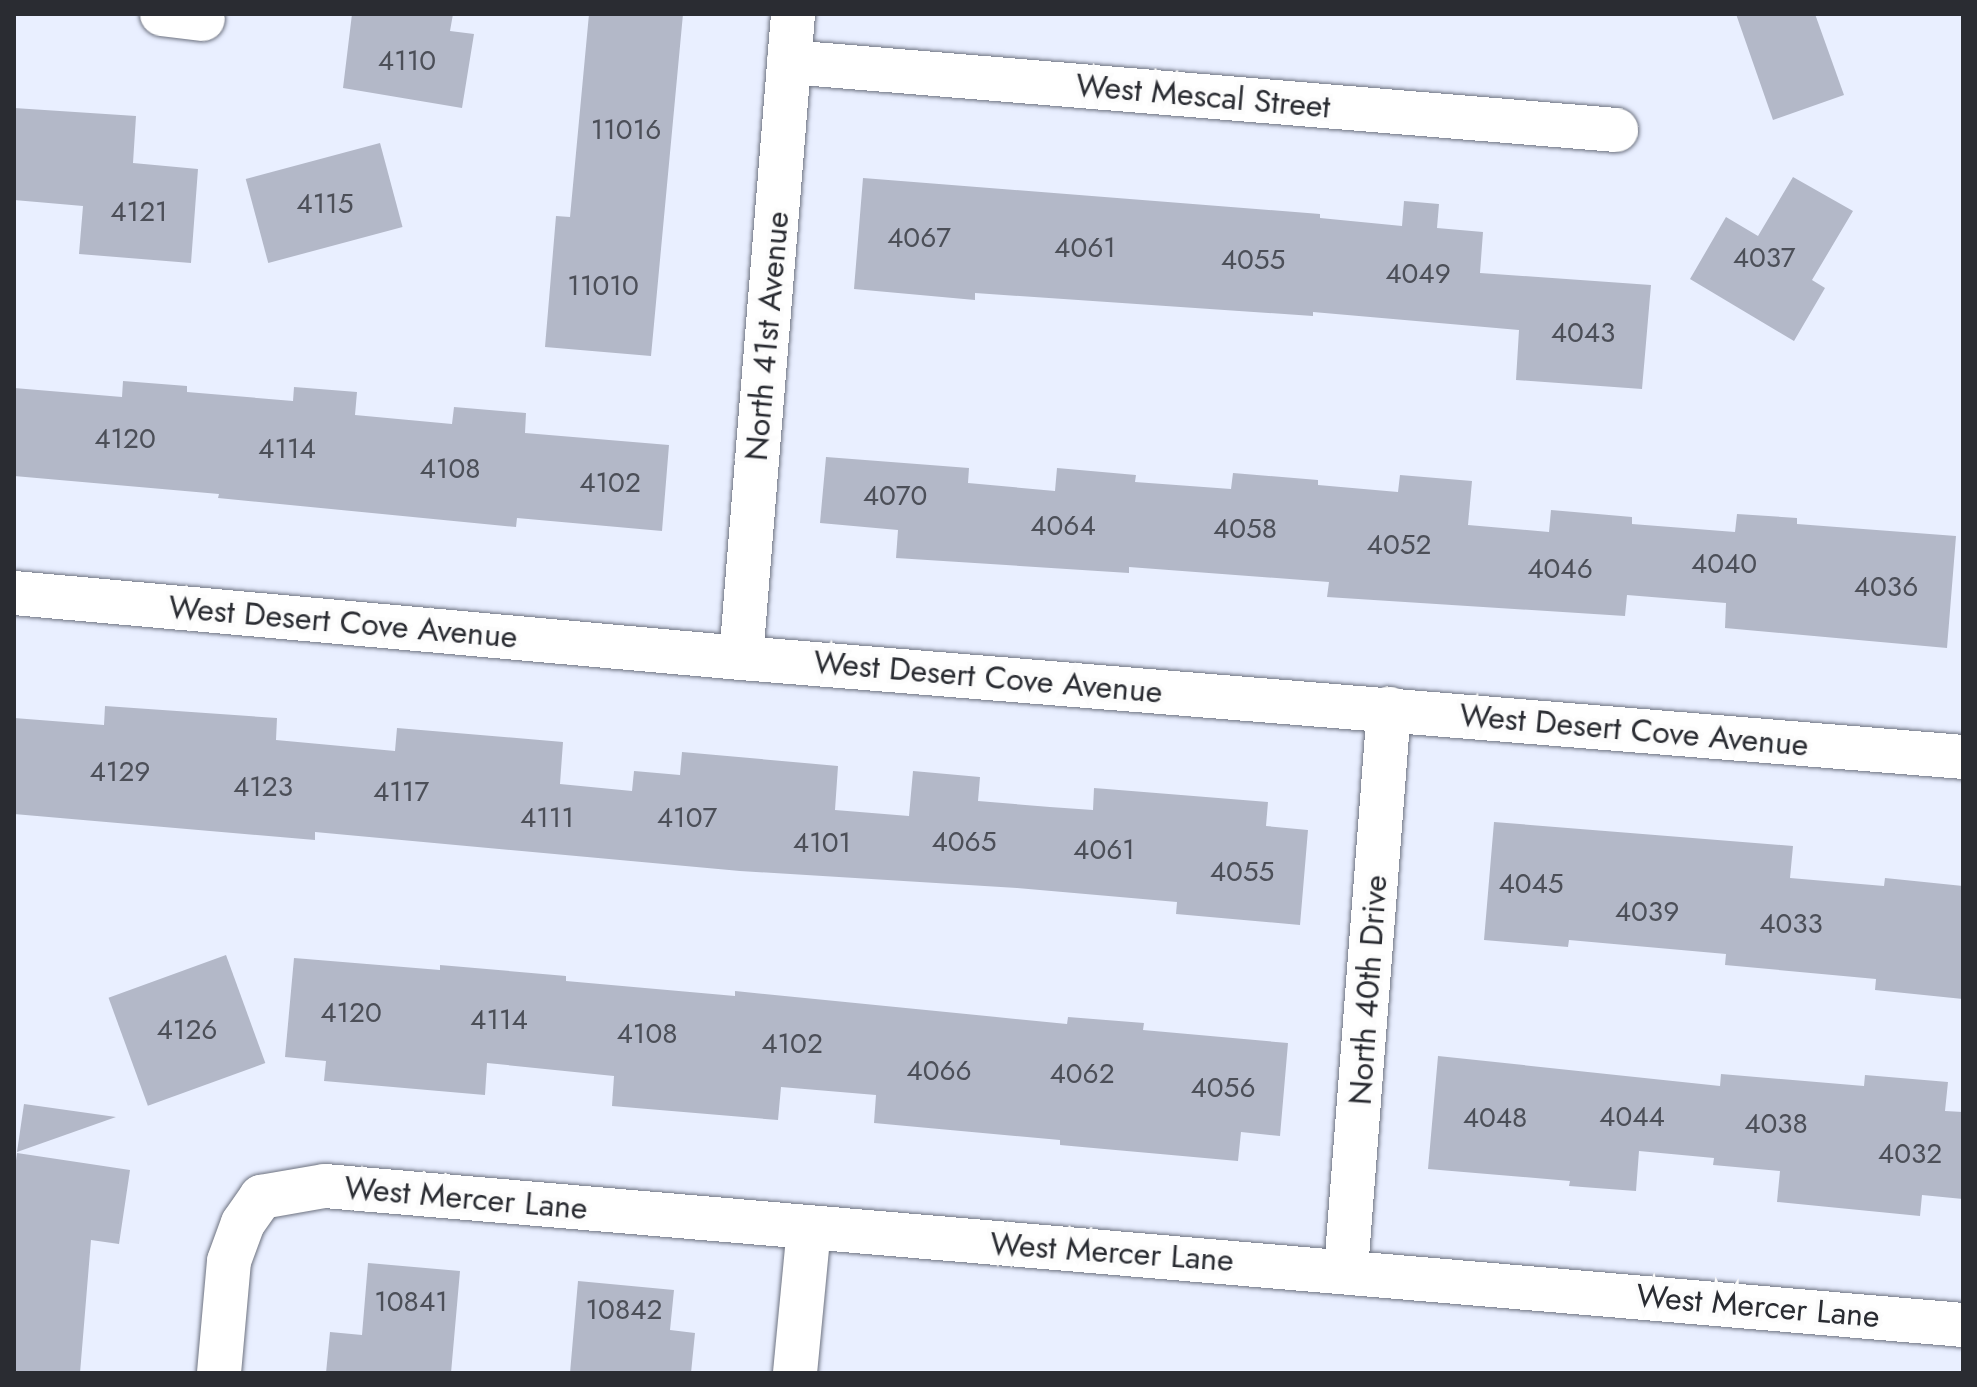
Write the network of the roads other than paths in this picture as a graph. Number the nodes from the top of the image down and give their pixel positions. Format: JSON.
{"nodes":[{"id":1,"x":793,"y":14,"type":"edge"},
{"id":2,"x":789,"y":62,"type":"junction"},
{"id":3,"x":1616,"y":130,"type":"dead end"},
{"id":4,"x":14,"y":593,"type":"edge"},
{"id":5,"x":741,"y":658,"type":"junction"},
{"id":6,"x":1389,"y":709,"type":"junction"},
{"id":7,"x":1963,"y":757,"type":"edge"},
{"id":8,"x":809,"y":1228,"type":"junction"},
{"id":9,"x":1346,"y":1270,"type":"junction"},
{"id":10,"x":1963,"y":1325,"type":"edge"},
{"id":11,"x":219,"y":1373,"type":"edge"},
{"id":12,"x":795,"y":1373,"type":"edge"}],
"edges":[{"from":1,"to":2,"type":"street","name":"North 41st Avenue"},
{"from":2,"to":3,"type":"street","name":"West Mescal Street"},
{"from":2,"to":5,"type":"street","name":"North 41st Avenue"},
{"from":4,"to":5,"type":"street","name":"West Desert Cove Avenue"},
{"from":5,"to":6,"type":"street","name":"West Desert Cove Avenue"},
{"from":6,"to":7,"type":"street","name":"West Desert Cove Avenue"},
{"from":6,"to":9,"type":"street","name":"North 40th Drive"},
{"from":8,"to":9,"type":"street","name":"West Mercer Lane"},
{"from":8,"to":11,"type":"street","name":"West Mercer Lane"},
{"from":8,"to":12,"type":"street"},
{"from":9,"to":10,"type":"street","name":"West Mercer Lane"}]}
